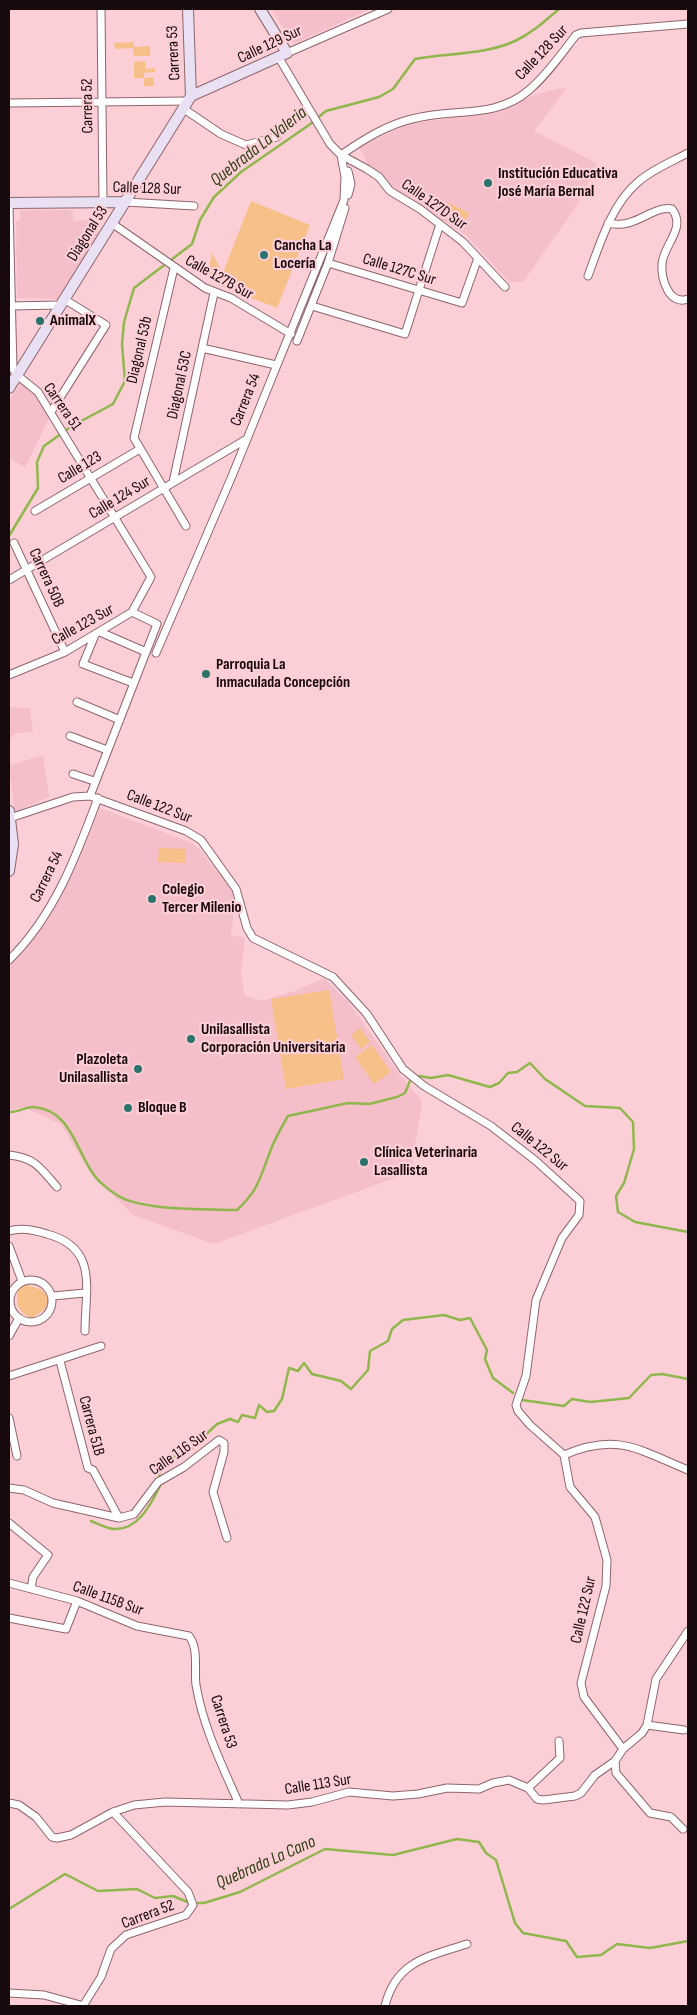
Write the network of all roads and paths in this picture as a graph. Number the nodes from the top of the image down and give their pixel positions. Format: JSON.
{"nodes":[{"id":1,"x":101,"y":9,"type":"edge"},
{"id":2,"x":188,"y":9,"type":"edge"},
{"id":3,"x":260,"y":9,"type":"edge"},
{"id":4,"x":388,"y":9,"type":"edge"},
{"id":5,"x":677,"y":23,"type":"junction"},
{"id":6,"x":688,"y":24,"type":"edge"},
{"id":7,"x":688,"y":30,"type":"edge"},
{"id":8,"x":283,"y":56,"type":"junction"},
{"id":9,"x":102,"y":102,"type":"junction"},
{"id":10,"x":188,"y":102,"type":"junction"},
{"id":11,"x":9,"y":103,"type":"edge"},
{"id":12,"x":277,"y":137,"type":"dead end"},
{"id":13,"x":688,"y":153,"type":"edge"},
{"id":14,"x":341,"y":155,"type":"junction"},
{"id":15,"x":103,"y":202,"type":"junction"},
{"id":16,"x":126,"y":202,"type":"junction"},
{"id":17,"x":9,"y":203,"type":"edge"},
{"id":18,"x":194,"y":206,"type":"dead end"},
{"id":19,"x":9,"y":207,"type":"edge"},
{"id":20,"x":608,"y":223,"type":"junction"},
{"id":21,"x":113,"y":224,"type":"junction"},
{"id":22,"x":440,"y":224,"type":"junction"},
{"id":23,"x":478,"y":258,"type":"junction"},
{"id":24,"x":328,"y":262,"type":"junction"},
{"id":25,"x":173,"y":268,"type":"junction"},
{"id":26,"x":588,"y":276,"type":"dead end"},
{"id":27,"x":505,"y":287,"type":"dead end"},
{"id":28,"x":419,"y":290,"type":"junction"},
{"id":29,"x":214,"y":293,"type":"junction"},
{"id":30,"x":688,"y":299,"type":"edge"},
{"id":31,"x":63,"y":302,"type":"junction"},
{"id":32,"x":10,"y":306,"type":"edge"},
{"id":33,"x":312,"y":306,"type":"junction"},
{"id":34,"x":291,"y":334,"type":"junction"},
{"id":35,"x":297,"y":341,"type":"dead end"},
{"id":36,"x":202,"y":348,"type":"junction"},
{"id":37,"x":276,"y":365,"type":"junction"},
{"id":38,"x":17,"y":375,"type":"junction"},
{"id":39,"x":9,"y":388,"type":"edge"},
{"id":40,"x":51,"y":412,"type":"junction"},
{"id":41,"x":246,"y":440,"type":"junction"},
{"id":42,"x":140,"y":449,"type":"junction"},
{"id":43,"x":91,"y":478,"type":"junction"},
{"id":44,"x":173,"y":482,"type":"junction"},
{"id":45,"x":163,"y":488,"type":"junction"},
{"id":46,"x":35,"y":512,"type":"dead end"},
{"id":47,"x":116,"y":518,"type":"junction"},
{"id":48,"x":186,"y":526,"type":"dead end"},
{"id":49,"x":14,"y":543,"type":"dead end"},
{"id":50,"x":26,"y":570,"type":"junction"},
{"id":51,"x":152,"y":577,"type":"joint"},
{"id":52,"x":9,"y":580,"type":"edge"},
{"id":53,"x":132,"y":612,"type":"junction"},
{"id":54,"x":98,"y":633,"type":"junction"},
{"id":55,"x":151,"y":639,"type":"junction"},
{"id":56,"x":65,"y":652,"type":"junction"},
{"id":57,"x":146,"y":652,"type":"junction"},
{"id":58,"x":9,"y":675,"type":"edge"},
{"id":59,"x":133,"y":684,"type":"junction"},
{"id":60,"x":77,"y":702,"type":"dead end"},
{"id":61,"x":120,"y":720,"type":"junction"},
{"id":62,"x":70,"y":736,"type":"dead end"},
{"id":63,"x":107,"y":750,"type":"junction"},
{"id":64,"x":73,"y":774,"type":"dead end"},
{"id":65,"x":94,"y":781,"type":"junction"},
{"id":66,"x":90,"y":796,"type":"junction"},
{"id":67,"x":98,"y":798,"type":"junction"},
{"id":68,"x":9,"y":814,"type":"edge"},
{"id":69,"x":9,"y":871,"type":"edge"},
{"id":70,"x":9,"y":960,"type":"edge"},
{"id":71,"x":9,"y":1155,"type":"edge"},
{"id":72,"x":57,"y":1187,"type":"dead end"},
{"id":73,"x":9,"y":1231,"type":"edge"},
{"id":74,"x":9,"y":1246,"type":"edge"},
{"id":75,"x":22,"y":1281,"type":"junction"},
{"id":76,"x":85,"y":1293,"type":"junction"},
{"id":77,"x":53,"y":1296,"type":"junction"},
{"id":78,"x":19,"y":1318,"type":"junction"},
{"id":79,"x":85,"y":1331,"type":"dead end"},
{"id":80,"x":9,"y":1336,"type":"edge"},
{"id":81,"x":101,"y":1346,"type":"dead end"},
{"id":82,"x":60,"y":1361,"type":"junction"},
{"id":83,"x":9,"y":1376,"type":"edge"},
{"id":84,"x":9,"y":1418,"type":"edge"},
{"id":85,"x":564,"y":1454,"type":"junction"},
{"id":86,"x":17,"y":1456,"type":"dead end"},
{"id":87,"x":688,"y":1470,"type":"edge"},
{"id":88,"x":9,"y":1488,"type":"edge"},
{"id":89,"x":119,"y":1518,"type":"junction"},
{"id":90,"x":10,"y":1526,"type":"edge"},
{"id":91,"x":227,"y":1538,"type":"dead end"},
{"id":92,"x":9,"y":1583,"type":"edge"},
{"id":93,"x":31,"y":1589,"type":"junction"},
{"id":94,"x":77,"y":1601,"type":"junction"},
{"id":95,"x":9,"y":1618,"type":"edge"},
{"id":96,"x":688,"y":1631,"type":"edge"},
{"id":97,"x":194,"y":1645,"type":"joint"},
{"id":98,"x":647,"y":1725,"type":"junction"},
{"id":99,"x":684,"y":1730,"type":"dead end"},
{"id":100,"x":559,"y":1741,"type":"dead end"},
{"id":101,"x":623,"y":1749,"type":"junction"},
{"id":102,"x":615,"y":1761,"type":"junction"},
{"id":103,"x":528,"y":1788,"type":"junction"},
{"id":104,"x":9,"y":1803,"type":"edge"},
{"id":105,"x":239,"y":1804,"type":"junction"},
{"id":106,"x":113,"y":1812,"type":"junction"},
{"id":107,"x":683,"y":1829,"type":"dead end"},
{"id":108,"x":467,"y":1944,"type":"dead end"},
{"id":109,"x":9,"y":1992,"type":"edge"},
{"id":110,"x":83,"y":2006,"type":"edge"},
{"id":111,"x":385,"y":2006,"type":"edge"}],
"edges":[{"from":1,"to":9,"type":"street","name":"Carrera 52"},
{"from":2,"to":10,"type":"street","name":"Carrera 53"},
{"from":3,"to":8,"type":"street"},
{"from":4,"to":8,"type":"street","name":"Calle 129 Sur"},
{"from":5,"to":6,"type":"street","name":"Calle 128 Sur"},
{"from":5,"to":7,"type":"street"},
{"from":5,"to":14,"type":"street","name":"Calle 128 Sur"},
{"from":8,"to":10,"type":"street","name":"Calle 129 Sur"},
{"from":8,"to":14,"type":"street"},
{"from":9,"to":10,"type":"street","name":"Calle 129 Sur"},
{"from":9,"to":11,"type":"street","name":"Calle 129 Sur"},
{"from":9,"to":15,"type":"street","name":"Carrera 52"},
{"from":10,"to":12,"type":"street"},
{"from":10,"to":16,"type":"street","name":"Diagonal 53"},
{"from":13,"to":20,"type":"street"},
{"from":14,"to":22,"type":"street","name":"Calle 127D Sur"},
{"from":14,"to":24,"type":"street"},
{"from":14,"to":34,"type":"street","name":"Carrera 54"},
{"from":15,"to":16,"type":"street","name":"Calle 128 Sur"},
{"from":15,"to":17,"type":"street","name":"Calle 128 Sur"},
{"from":16,"to":18,"type":"street","name":"Calle 128 Sur"},
{"from":16,"to":21,"type":"street","name":"Diagonal 53"},
{"from":19,"to":32,"type":"street"},
{"from":20,"to":26,"type":"street"},
{"from":20,"to":30,"type":"street"},
{"from":21,"to":25,"type":"street","name":"Calle 127B Sur"},
{"from":21,"to":31,"type":"street","name":"Diagonal 53"},
{"from":22,"to":23,"type":"street","name":"Calle 127D Sur"},
{"from":22,"to":28,"type":"street"},
{"from":23,"to":27,"type":"street","name":"Calle 127D Sur"},
{"from":23,"to":28,"type":"street","name":"Calle 127C Sur"},
{"from":24,"to":28,"type":"street","name":"Calle 127C Sur"},
{"from":24,"to":33,"type":"street"},
{"from":25,"to":29,"type":"street","name":"Calle 127B Sur"},
{"from":25,"to":42,"type":"street","name":"Diagonal 53b"},
{"from":28,"to":33,"type":"street"},
{"from":29,"to":34,"type":"street","name":"Calle 127B Sur"},
{"from":29,"to":36,"type":"street","name":"Diagonal 53C"},
{"from":31,"to":32,"type":"street"},
{"from":31,"to":38,"type":"street","name":"Diagonal 53"},
{"from":31,"to":40,"type":"street"},
{"from":32,"to":38,"type":"street"},
{"from":33,"to":35,"type":"street"},
{"from":34,"to":37,"type":"street","name":"Carrera 54"},
{"from":36,"to":37,"type":"street"},
{"from":36,"to":44,"type":"street","name":"Diagonal 53C"},
{"from":37,"to":41,"type":"street","name":"Carrera 54"},
{"from":38,"to":39,"type":"street","name":"Diagonal 53"},
{"from":38,"to":40,"type":"street","name":"Carrera 51"},
{"from":40,"to":43,"type":"street","name":"Carrera 51"},
{"from":41,"to":44,"type":"street","name":"Calle 124 Sur"},
{"from":41,"to":55,"type":"street","name":"Carrera 54"},
{"from":42,"to":43,"type":"street","name":"Calle 123"},
{"from":42,"to":45,"type":"street"},
{"from":43,"to":46,"type":"street","name":"Calle 123"},
{"from":43,"to":47,"type":"street","name":"Carrera 51"},
{"from":44,"to":45,"type":"street","name":"Calle 124 Sur"},
{"from":45,"to":47,"type":"street","name":"Calle 124 Sur"},
{"from":45,"to":48,"type":"street"},
{"from":47,"to":50,"type":"street","name":"Calle 124 Sur"},
{"from":47,"to":51,"type":"street","name":"Carrera 51"},
{"from":49,"to":50,"type":"street","name":"Carrera 50B"},
{"from":50,"to":52,"type":"street","name":"Calle 124 Sur"},
{"from":50,"to":56,"type":"street","name":"Carrera 50B"},
{"from":51,"to":53,"type":"street","name":"Calle 123 Sur"},
{"from":53,"to":54,"type":"street","name":"Calle 123 Sur"},
{"from":53,"to":55,"type":"street"},
{"from":54,"to":56,"type":"street","name":"Calle 123 Sur"},
{"from":54,"to":57,"type":"street"},
{"from":54,"to":59,"type":"street"},
{"from":55,"to":57,"type":"street"},
{"from":56,"to":58,"type":"street","name":"Calle 123 Sur"},
{"from":57,"to":59,"type":"street"},
{"from":59,"to":61,"type":"street"},
{"from":60,"to":61,"type":"street"},
{"from":61,"to":63,"type":"street"},
{"from":62,"to":63,"type":"street"},
{"from":63,"to":65,"type":"street"},
{"from":64,"to":65,"type":"street"},
{"from":65,"to":66,"type":"street"},
{"from":66,"to":67,"type":"street","name":"Calle 122 Sur"},
{"from":66,"to":68,"type":"street","name":"Calle 122 Sur"},
{"from":67,"to":70,"type":"street","name":"Carrera 54"},
{"from":67,"to":85,"type":"street","name":"Calle 122 Sur"},
{"from":68,"to":69,"type":"street"},
{"from":71,"to":72,"type":"street"},
{"from":73,"to":76,"type":"street"},
{"from":74,"to":75,"type":"street"},
{"from":75,"to":77,"type":"street"},
{"from":75,"to":78,"type":"street"},
{"from":76,"to":77,"type":"street"},
{"from":76,"to":79,"type":"street"},
{"from":77,"to":78,"type":"street"},
{"from":78,"to":80,"type":"street"},
{"from":81,"to":82,"type":"street"},
{"from":82,"to":83,"type":"street"},
{"from":82,"to":89,"type":"street","name":"Carrera 51B"},
{"from":84,"to":86,"type":"street"},
{"from":85,"to":87,"type":"street"},
{"from":85,"to":101,"type":"street","name":"Calle 122 Sur"},
{"from":88,"to":89,"type":"street"},
{"from":89,"to":91,"type":"street","name":"Calle 116 Sur"},
{"from":90,"to":93,"type":"street"},
{"from":92,"to":93,"type":"street","name":"Calle 115B Sur"},
{"from":93,"to":94,"type":"street","name":"Calle 115B Sur"},
{"from":94,"to":95,"type":"street"},
{"from":94,"to":97,"type":"street","name":"Calle 115B Sur"},
{"from":96,"to":98,"type":"street"},
{"from":97,"to":105,"type":"street","name":"Carrera 53"},
{"from":98,"to":99,"type":"street"},
{"from":98,"to":101,"type":"street","name":"Calle 113 Sur"},
{"from":100,"to":103,"type":"street"},
{"from":101,"to":102,"type":"street","name":"Calle 113 Sur"},
{"from":102,"to":103,"type":"street","name":"Calle 113 Sur"},
{"from":102,"to":107,"type":"street"},
{"from":103,"to":105,"type":"street","name":"Calle 113 Sur"},
{"from":104,"to":106,"type":"street","name":"Calle 113 Sur"},
{"from":105,"to":106,"type":"street","name":"Calle 113 Sur"},
{"from":106,"to":110,"type":"street","name":"Carrera 52"},
{"from":108,"to":111,"type":"street"},
{"from":109,"to":110,"type":"street"}]}
